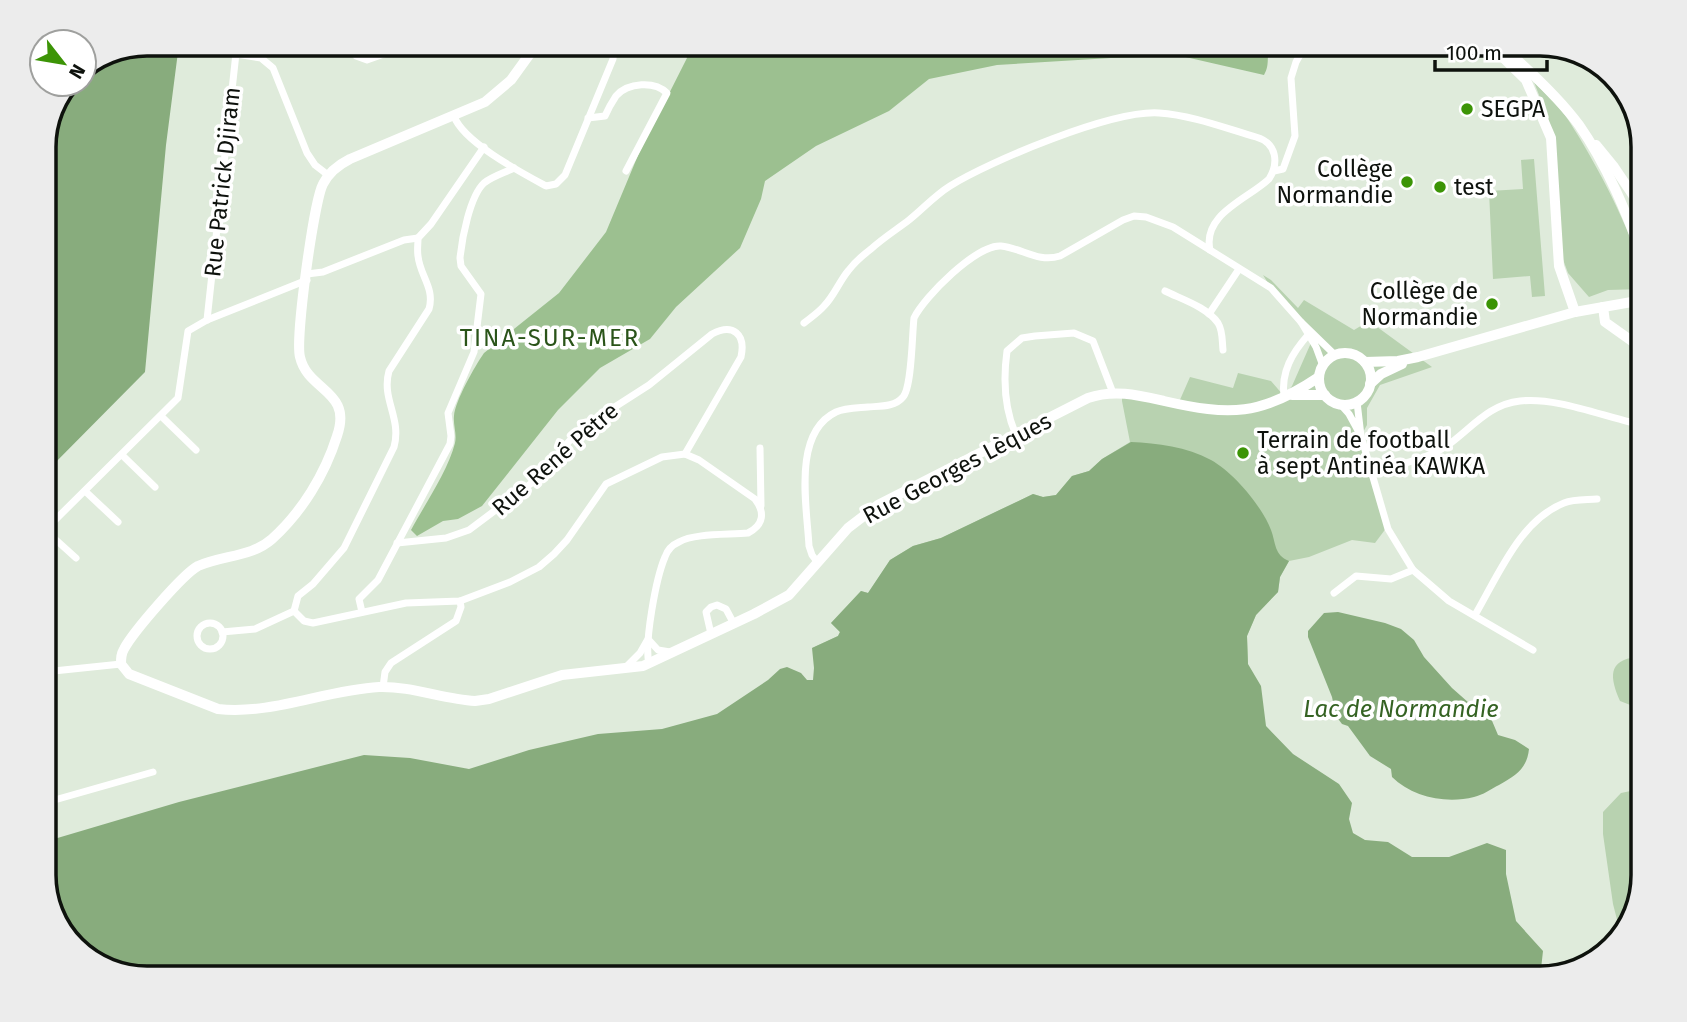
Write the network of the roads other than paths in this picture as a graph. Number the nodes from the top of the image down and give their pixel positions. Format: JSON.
{"nodes":[{"id":1,"x":236,"y":56,"type":"edge"},
{"id":2,"x":248,"y":56,"type":"edge"},
{"id":3,"x":356,"y":56,"type":"edge"},
{"id":4,"x":379,"y":56,"type":"edge"},
{"id":5,"x":528,"y":56,"type":"edge"},
{"id":6,"x":613,"y":56,"type":"edge"},
{"id":7,"x":1299,"y":56,"type":"edge"},
{"id":8,"x":1501,"y":56,"type":"edge"},
{"id":9,"x":1512,"y":56,"type":"edge"},
{"id":10,"x":454,"y":116,"type":"junction"},
{"id":11,"x":588,"y":118,"type":"junction"},
{"id":12,"x":1579,"y":126,"type":"junction"},
{"id":13,"x":484,"y":147,"type":"junction"},
{"id":14,"x":514,"y":168,"type":"junction"},
{"id":15,"x":626,"y":171,"type":"dead end"},
{"id":16,"x":1274,"y":171,"type":"junction"},
{"id":17,"x":328,"y":176,"type":"junction"},
{"id":18,"x":1631,"y":192,"type":"edge"},
{"id":19,"x":1631,"y":228,"type":"edge"},
{"id":20,"x":418,"y":238,"type":"junction"},
{"id":21,"x":1210,"y":250,"type":"junction"},
{"id":22,"x":1239,"y":269,"type":"junction"},
{"id":23,"x":307,"y":277,"type":"junction"},
{"id":24,"x":1165,"y":291,"type":"dead end"},
{"id":25,"x":1631,"y":302,"type":"edge"},
{"id":26,"x":1603,"y":307,"type":"junction"},
{"id":27,"x":1575,"y":312,"type":"junction"},
{"id":28,"x":1209,"y":314,"type":"junction"},
{"id":29,"x":207,"y":320,"type":"junction"},
{"id":30,"x":1301,"y":322,"type":"junction"},
{"id":31,"x":804,"y":323,"type":"dead end"},
{"id":32,"x":1308,"y":335,"type":"junction"},
{"id":33,"x":1631,"y":340,"type":"edge"},
{"id":34,"x":1223,"y":350,"type":"dead end"},
{"id":35,"x":1335,"y":355,"type":"junction"},
{"id":36,"x":1418,"y":357,"type":"junction"},
{"id":37,"x":1365,"y":362,"type":"junction"},
{"id":38,"x":1323,"y":366,"type":"junction"},
{"id":39,"x":1319,"y":377,"type":"junction"},
{"id":40,"x":1370,"y":384,"type":"junction"},
{"id":41,"x":1113,"y":393,"type":"junction"},
{"id":42,"x":1325,"y":395,"type":"junction"},
{"id":43,"x":1286,"y":396,"type":"junction"},
{"id":44,"x":1357,"y":402,"type":"junction"},
{"id":45,"x":1341,"y":405,"type":"junction"},
{"id":46,"x":161,"y":416,"type":"junction"},
{"id":47,"x":1631,"y":422,"type":"edge"},
{"id":48,"x":1016,"y":435,"type":"junction"},
{"id":49,"x":1361,"y":436,"type":"junction"},
{"id":50,"x":760,"y":448,"type":"dead end"},
{"id":51,"x":196,"y":450,"type":"dead end"},
{"id":52,"x":685,"y":454,"type":"junction"},
{"id":53,"x":122,"y":455,"type":"junction"},
{"id":54,"x":1372,"y":473,"type":"junction"},
{"id":55,"x":155,"y":487,"type":"dead end"},
{"id":56,"x":85,"y":491,"type":"junction"},
{"id":57,"x":1597,"y":499,"type":"dead end"},
{"id":58,"x":761,"y":506,"type":"junction"},
{"id":59,"x":56,"y":519,"type":"edge"},
{"id":60,"x":118,"y":522,"type":"dead end"},
{"id":61,"x":56,"y":540,"type":"edge"},
{"id":62,"x":397,"y":543,"type":"junction"},
{"id":63,"x":76,"y":558,"type":"dead end"},
{"id":64,"x":818,"y":563,"type":"junction"},
{"id":65,"x":1413,"y":570,"type":"junction"},
{"id":66,"x":1334,"y":593,"type":"dead end"},
{"id":67,"x":460,"y":601,"type":"junction"},
{"id":68,"x":294,"y":611,"type":"junction"},
{"id":69,"x":362,"y":612,"type":"junction"},
{"id":70,"x":1475,"y":615,"type":"junction"},
{"id":71,"x":734,"y":624,"type":"junction"},
{"id":72,"x":222,"y":632,"type":"dead end"},
{"id":73,"x":711,"y":634,"type":"junction"},
{"id":74,"x":648,"y":639,"type":"junction"},
{"id":75,"x":1533,"y":650,"type":"dead end"},
{"id":76,"x":674,"y":652,"type":"junction"},
{"id":77,"x":121,"y":664,"type":"junction"},
{"id":78,"x":649,"y":664,"type":"junction"},
{"id":79,"x":624,"y":669,"type":"junction"},
{"id":80,"x":56,"y":671,"type":"edge"},
{"id":81,"x":383,"y":687,"type":"junction"},
{"id":82,"x":153,"y":772,"type":"dead end"},
{"id":83,"x":56,"y":800,"type":"edge"}],
"edges":[{"from":1,"to":29,"type":"street","name":"Rue Patrick Djiram"},
{"from":2,"to":17,"type":"street"},
{"from":3,"to":4,"type":"street"},
{"from":5,"to":10,"type":"main road"},
{"from":6,"to":11,"type":"street"},
{"from":7,"to":16,"type":"street"},
{"from":8,"to":27,"type":"main road"},
{"from":9,"to":12,"type":"main road"},
{"from":10,"to":13,"type":"street"},
{"from":10,"to":17,"type":"main road"},
{"from":11,"to":14,"type":"street"},
{"from":11,"to":15,"type":"street"},
{"from":12,"to":18,"type":"main road"},
{"from":12,"to":19,"type":"main road"},
{"from":13,"to":14,"type":"street"},
{"from":13,"to":20,"type":"street"},
{"from":14,"to":62,"type":"street"},
{"from":16,"to":21,"type":"street"},
{"from":16,"to":31,"type":"street"},
{"from":17,"to":23,"type":"main road"},
{"from":20,"to":23,"type":"street"},
{"from":20,"to":68,"type":"street"},
{"from":21,"to":22,"type":"street"},
{"from":21,"to":64,"type":"street"},
{"from":22,"to":28,"type":"street"},
{"from":22,"to":30,"type":"street"},
{"from":23,"to":29,"type":"street"},
{"from":23,"to":77,"type":"main road"},
{"from":24,"to":28,"type":"street"},
{"from":25,"to":26,"type":"main road"},
{"from":26,"to":27,"type":"main road"},
{"from":26,"to":33,"type":"main road"},
{"from":27,"to":36,"type":"main road"},
{"from":28,"to":34,"type":"street"},
{"from":29,"to":46,"type":"street"},
{"from":30,"to":32,"type":"street"},
{"from":30,"to":35,"type":"street"},
{"from":32,"to":38,"type":"street"},
{"from":32,"to":43,"type":"street"},
{"from":35,"to":37,"type":"main road"},
{"from":35,"to":38,"type":"main road"},
{"from":36,"to":37,"type":"main road"},
{"from":36,"to":40,"type":"main road"},
{"from":37,"to":40,"type":"main road"},
{"from":38,"to":39,"type":"main road"},
{"from":39,"to":42,"type":"main road"},
{"from":39,"to":43,"type":"main road","name":"Rue Georges Lèques"},
{"from":40,"to":44,"type":"main road"},
{"from":41,"to":43,"type":"main road","name":"Rue Georges Lèques"},
{"from":41,"to":48,"type":"main road","name":"Rue Georges Lèques"},
{"from":41,"to":48,"type":"street"},
{"from":42,"to":43,"type":"main road","name":"Rue Georges Lèques"},
{"from":42,"to":45,"type":"main road"},
{"from":44,"to":45,"type":"main road"},
{"from":44,"to":49,"type":"street"},
{"from":45,"to":49,"type":"street"},
{"from":46,"to":51,"type":"street"},
{"from":46,"to":53,"type":"street"},
{"from":47,"to":54,"type":"street"},
{"from":48,"to":64,"type":"main road","name":"Rue Georges Lèques"},
{"from":49,"to":54,"type":"street"},
{"from":50,"to":58,"type":"street"},
{"from":52,"to":58,"type":"street"},
{"from":52,"to":62,"type":"street","name":"Rue René Pètre"},
{"from":52,"to":67,"type":"street"},
{"from":53,"to":55,"type":"street"},
{"from":53,"to":56,"type":"street"},
{"from":54,"to":65,"type":"street"},
{"from":56,"to":59,"type":"street"},
{"from":56,"to":60,"type":"street"},
{"from":57,"to":70,"type":"street"},
{"from":58,"to":74,"type":"street"},
{"from":61,"to":63,"type":"street"},
{"from":62,"to":69,"type":"street"},
{"from":64,"to":71,"type":"main road","name":"Rue Georges Lèques"},
{"from":65,"to":66,"type":"street"},
{"from":65,"to":70,"type":"street"},
{"from":67,"to":69,"type":"street"},
{"from":67,"to":81,"type":"street"},
{"from":68,"to":69,"type":"street"},
{"from":68,"to":72,"type":"street"},
{"from":70,"to":75,"type":"street"},
{"from":71,"to":73,"type":"main road","name":"Rue Georges Lèques"},
{"from":71,"to":73,"type":"street"},
{"from":73,"to":76,"type":"main road","name":"Rue Georges Lèques"},
{"from":74,"to":76,"type":"street"},
{"from":74,"to":78,"type":"street"},
{"from":74,"to":79,"type":"street"},
{"from":76,"to":78,"type":"main road","name":"Rue Georges Lèques"},
{"from":77,"to":80,"type":"street"},
{"from":77,"to":81,"type":"main road","name":"Rue Georges Lèques"},
{"from":78,"to":79,"type":"main road","name":"Rue Georges Lèques"},
{"from":79,"to":81,"type":"main road","name":"Rue Georges Lèques"},
{"from":82,"to":83,"type":"street"}]}
